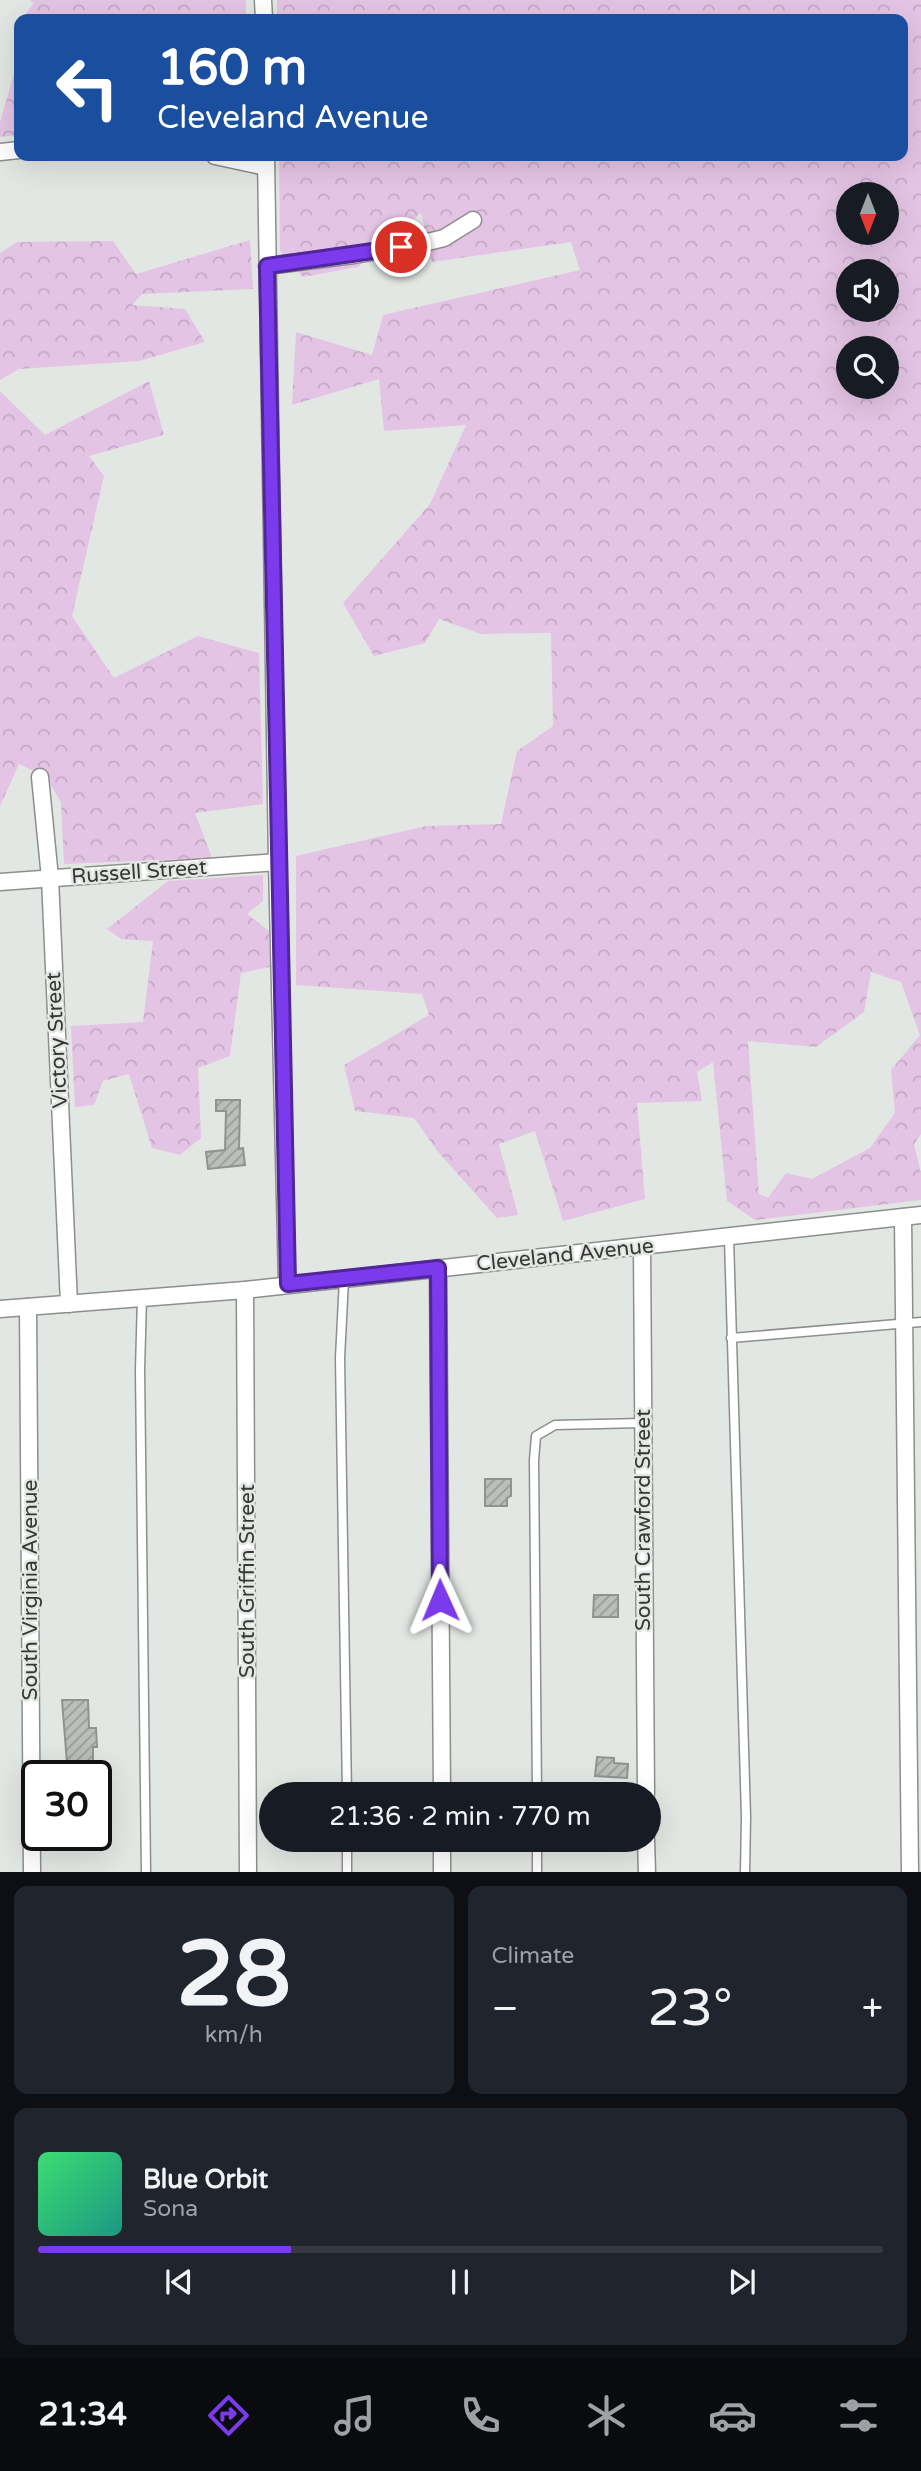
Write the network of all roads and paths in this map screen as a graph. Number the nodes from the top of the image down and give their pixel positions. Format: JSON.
{"nodes":[{"id":1,"x":266,"y":162,"type":"edge"},
{"id":2,"x":473,"y":220,"type":"dead end"},
{"id":3,"x":267,"y":266,"type":"junction"},
{"id":4,"x":40,"y":776,"type":"dead end"},
{"id":5,"x":278,"y":862,"type":"junction"},
{"id":6,"x":50,"y":878,"type":"junction"},
{"id":7,"x":0,"y":882,"type":"edge"},
{"id":8,"x":921,"y":1215,"type":"edge"},
{"id":9,"x":903,"y":1217,"type":"junction"},
{"id":10,"x":729,"y":1238,"type":"junction"},
{"id":11,"x":642,"y":1246,"type":"junction"},
{"id":12,"x":438,"y":1268,"type":"junction"},
{"id":13,"x":344,"y":1278,"type":"junction"},
{"id":14,"x":288,"y":1284,"type":"junction"},
{"id":15,"x":245,"y":1290,"type":"junction"},
{"id":16,"x":142,"y":1298,"type":"junction"},
{"id":17,"x":69,"y":1304,"type":"junction"},
{"id":18,"x":28,"y":1307,"type":"junction"},
{"id":19,"x":0,"y":1309,"type":"edge"},
{"id":20,"x":904,"y":1322,"type":"junction"},
{"id":21,"x":921,"y":1322,"type":"edge"},
{"id":22,"x":731,"y":1338,"type":"junction"},
{"id":23,"x":642,"y":1423,"type":"junction"},
{"id":24,"x":915,"y":1722,"type":"edge"},
{"id":25,"x":347,"y":1782,"type":"edge"},
{"id":26,"x":442,"y":1782,"type":"edge"},
{"id":27,"x":537,"y":1782,"type":"edge"},
{"id":28,"x":646,"y":1782,"type":"edge"},
{"id":29,"x":347,"y":1852,"type":"edge"},
{"id":30,"x":442,"y":1852,"type":"edge"},
{"id":31,"x":537,"y":1852,"type":"edge"},
{"id":32,"x":646,"y":1852,"type":"edge"},
{"id":33,"x":32,"y":1872,"type":"edge"},
{"id":34,"x":146,"y":1872,"type":"edge"},
{"id":35,"x":248,"y":1872,"type":"edge"},
{"id":36,"x":347,"y":1872,"type":"edge"},
{"id":37,"x":442,"y":1872,"type":"edge"},
{"id":38,"x":537,"y":1872,"type":"edge"},
{"id":39,"x":647,"y":1872,"type":"edge"},
{"id":40,"x":745,"y":1872,"type":"edge"},
{"id":41,"x":910,"y":1872,"type":"edge"}],
"edges":[{"from":1,"to":3,"type":"street"},
{"from":2,"to":3,"type":"street"},
{"from":3,"to":5,"type":"street"},
{"from":4,"to":6,"type":"street","name":"Victory Street"},
{"from":5,"to":6,"type":"street","name":"Russell Street"},
{"from":5,"to":14,"type":"street"},
{"from":6,"to":7,"type":"street","name":"Russell Street"},
{"from":6,"to":17,"type":"street","name":"Victory Street"},
{"from":8,"to":9,"type":"street","name":"Cleveland Avenue"},
{"from":9,"to":10,"type":"street","name":"Cleveland Avenue"},
{"from":9,"to":20,"type":"street"},
{"from":10,"to":11,"type":"street","name":"Cleveland Avenue"},
{"from":10,"to":22,"type":"lane"},
{"from":11,"to":12,"type":"street","name":"Cleveland Avenue"},
{"from":11,"to":23,"type":"street","name":"South Crawford Street"},
{"from":12,"to":13,"type":"street","name":"Cleveland Avenue"},
{"from":12,"to":26,"type":"street"},
{"from":13,"to":14,"type":"street","name":"Cleveland Avenue"},
{"from":13,"to":25,"type":"lane"},
{"from":14,"to":15,"type":"street","name":"Cleveland Avenue"},
{"from":15,"to":16,"type":"street","name":"Cleveland Avenue"},
{"from":15,"to":35,"type":"street","name":"South Griffin Street"},
{"from":16,"to":17,"type":"street","name":"Cleveland Avenue"},
{"from":16,"to":34,"type":"lane"},
{"from":17,"to":18,"type":"street","name":"Cleveland Avenue"},
{"from":18,"to":19,"type":"street","name":"Cleveland Avenue"},
{"from":18,"to":33,"type":"street","name":"South Virginia Avenue"},
{"from":20,"to":21,"type":"lane"},
{"from":20,"to":22,"type":"lane"},
{"from":20,"to":24,"type":"street"},
{"from":22,"to":40,"type":"lane"},
{"from":23,"to":27,"type":"lane"},
{"from":23,"to":28,"type":"street","name":"South Crawford Street"},
{"from":24,"to":41,"type":"street"},
{"from":29,"to":36,"type":"lane"},
{"from":30,"to":37,"type":"street"},
{"from":31,"to":38,"type":"lane"},
{"from":32,"to":39,"type":"street"}]}
